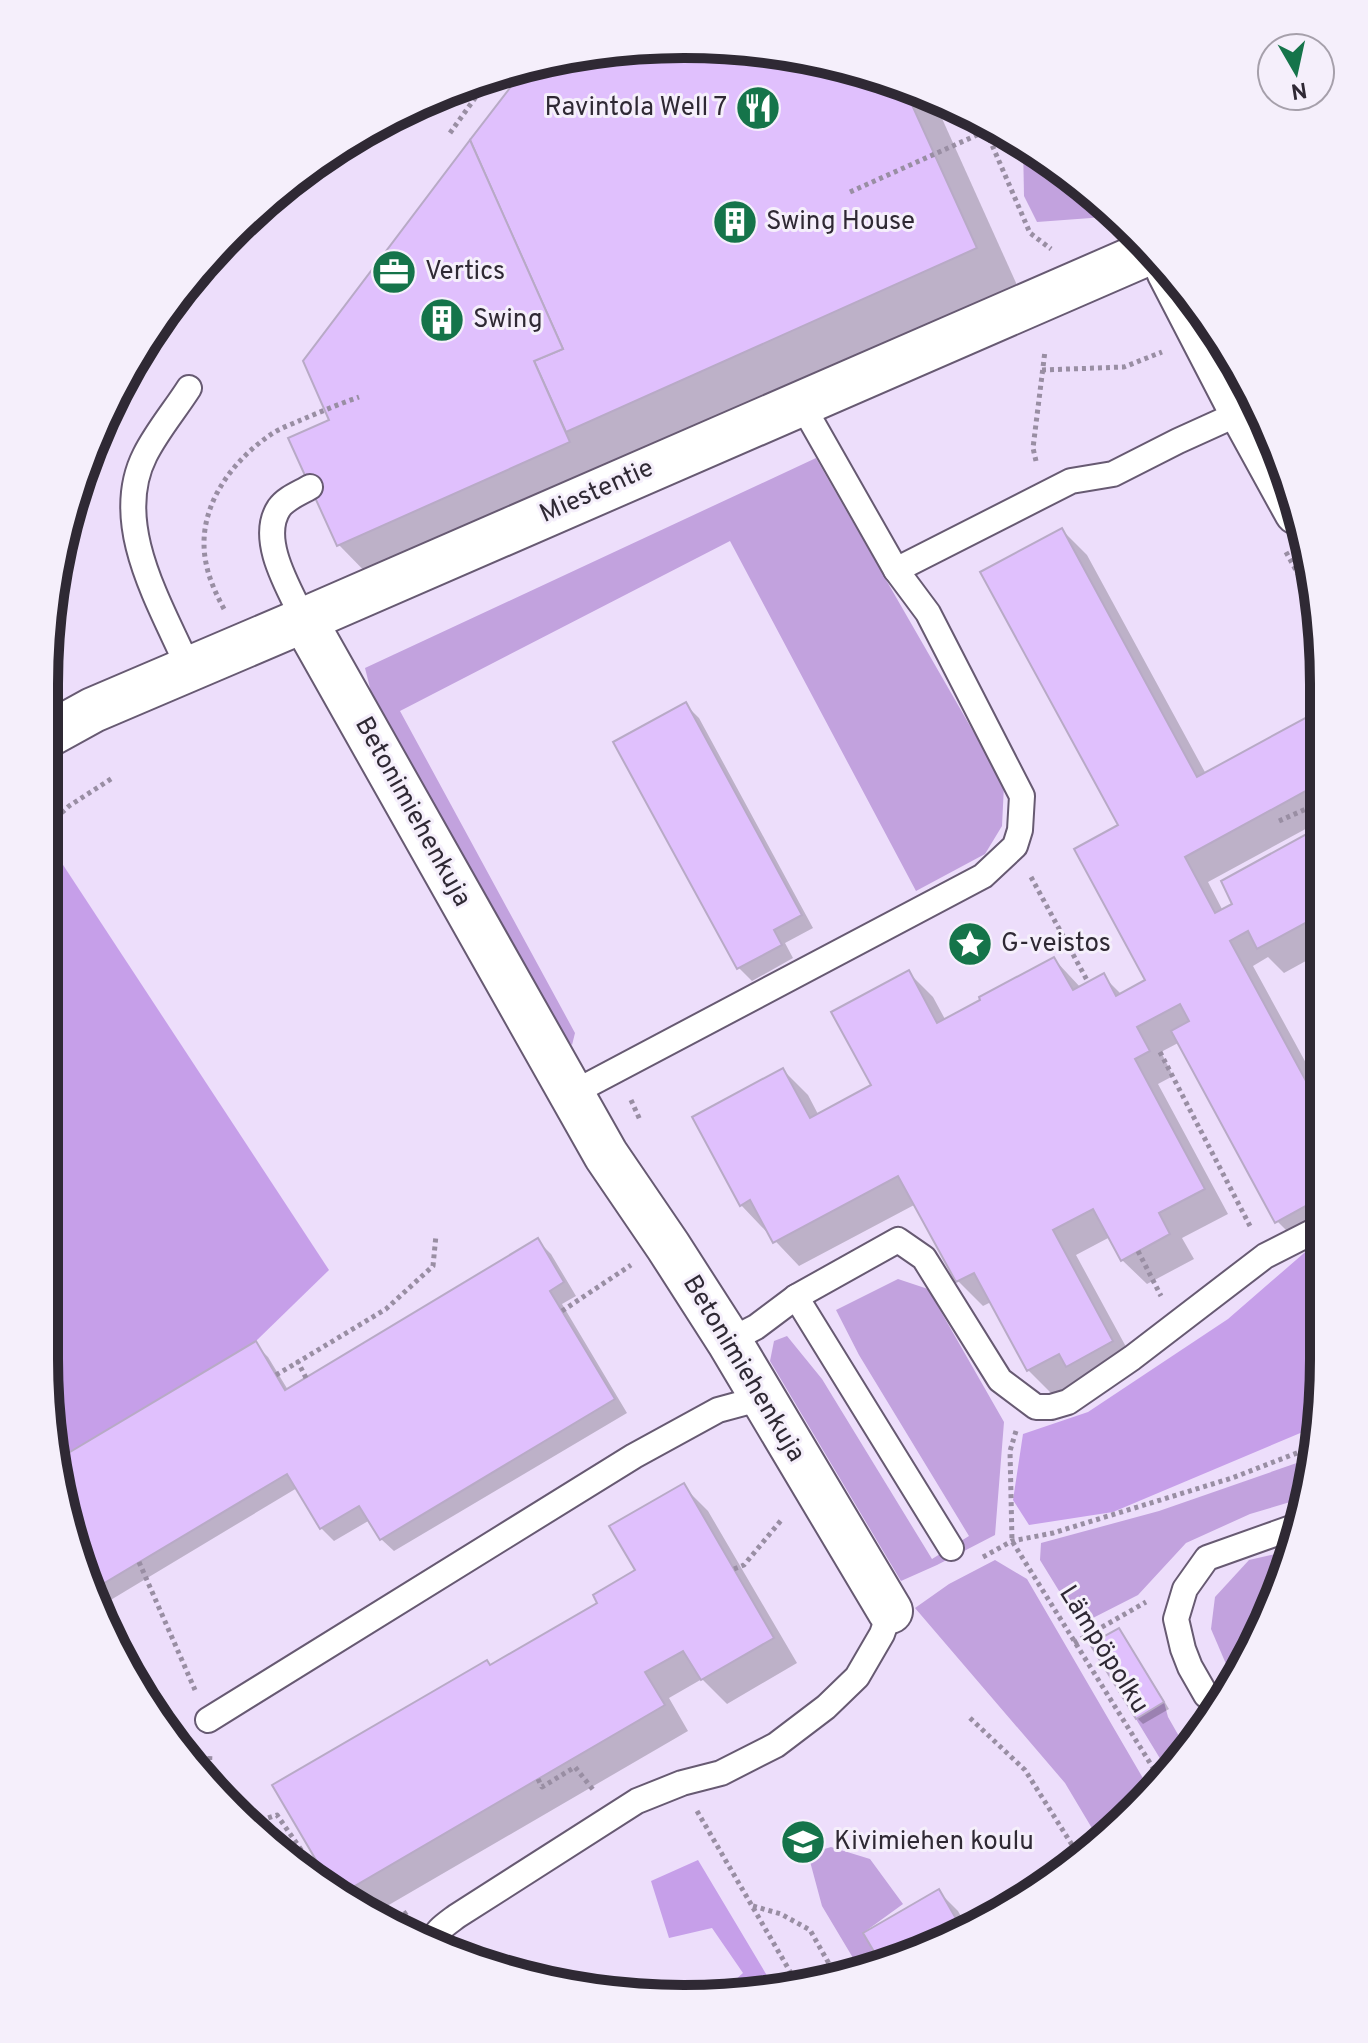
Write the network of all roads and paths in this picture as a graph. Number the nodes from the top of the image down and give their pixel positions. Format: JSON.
{"nodes":[{"id":1,"x":479,"y":93,"type":"edge"},
{"id":2,"x":450,"y":133,"type":"dead end"},
{"id":3,"x":981,"y":133,"type":"edge"},
{"id":4,"x":989,"y":138,"type":"edge"},
{"id":5,"x":850,"y":192,"type":"dead end"},
{"id":6,"x":1058,"y":255,"type":"dead end"},
{"id":7,"x":1141,"y":256,"type":"edge"},
{"id":8,"x":1199,"y":328,"type":"edge"},
{"id":9,"x":1174,"y":347,"type":"dead end"},
{"id":10,"x":1045,"y":351,"type":"dead end"},
{"id":11,"x":1042,"y":370,"type":"junction"},
{"id":12,"x":189,"y":388,"type":"dead end"},
{"id":13,"x":359,"y":397,"type":"dead end"},
{"id":14,"x":801,"y":403,"type":"junction"},
{"id":15,"x":1242,"y":412,"type":"junction"},
{"id":16,"x":1259,"y":438,"type":"edge"},
{"id":17,"x":310,"y":487,"type":"dead end"},
{"id":18,"x":1044,"y":495,"type":"junction"},
{"id":19,"x":896,"y":570,"type":"junction"},
{"id":20,"x":228,"y":617,"type":"dead end"},
{"id":21,"x":304,"y":620,"type":"junction"},
{"id":22,"x":189,"y":669,"type":"junction"},
{"id":23,"x":58,"y":729,"type":"edge"},
{"id":24,"x":114,"y":777,"type":"dead end"},
{"id":25,"x":1310,"y":807,"type":"edge"},
{"id":26,"x":58,"y":816,"type":"edge"},
{"id":27,"x":1279,"y":821,"type":"dead end"},
{"id":28,"x":1015,"y":846,"type":"junction"},
{"id":29,"x":1088,"y":982,"type":"dead end"},
{"id":30,"x":1160,"y":1052,"type":"dead end"},
{"id":31,"x":571,"y":1094,"type":"junction"},
{"id":32,"x":1310,"y":1233,"type":"edge"},
{"id":33,"x":436,"y":1235,"type":"dead end"},
{"id":34,"x":668,"y":1246,"type":"junction"},
{"id":35,"x":1138,"y":1251,"type":"dead end"},
{"id":36,"x":1265,"y":1256,"type":"junction"},
{"id":37,"x":796,"y":1297,"type":"junction"},
{"id":38,"x":562,"y":1311,"type":"dead end"},
{"id":39,"x":1176,"y":1325,"type":"junction"},
{"id":40,"x":729,"y":1341,"type":"junction"},
{"id":41,"x":298,"y":1362,"type":"junction"},
{"id":42,"x":276,"y":1375,"type":"dead end"},
{"id":43,"x":306,"y":1378,"type":"dead end"},
{"id":44,"x":762,"y":1398,"type":"junction"},
{"id":45,"x":1025,"y":1400,"type":"junction"},
{"id":46,"x":783,"y":1518,"type":"dead end"},
{"id":47,"x":1286,"y":1530,"type":"edge"},
{"id":48,"x":951,"y":1548,"type":"dead end"},
{"id":49,"x":139,"y":1562,"type":"dead end"},
{"id":50,"x":734,"y":1569,"type":"dead end"},
{"id":51,"x":1194,"y":1576,"type":"junction"},
{"id":52,"x":890,"y":1611,"type":"joint"},
{"id":53,"x":1074,"y":1643,"type":"junction"},
{"id":54,"x":1206,"y":1695,"type":"dead end"},
{"id":55,"x":970,"y":1718,"type":"dead end"},
{"id":56,"x":208,"y":1720,"type":"joint"},
{"id":57,"x":1155,"y":1772,"type":"edge"},
{"id":58,"x":538,"y":1779,"type":"dead end"},
{"id":59,"x":682,"y":1783,"type":"junction"},
{"id":60,"x":594,"y":1791,"type":"dead end"},
{"id":61,"x":261,"y":1820,"type":"edge"},
{"id":62,"x":1074,"y":1848,"type":"edge"},
{"id":63,"x":308,"y":1859,"type":"edge"},
{"id":64,"x":752,"y":1906,"type":"junction"},
{"id":65,"x":436,"y":1933,"type":"edge"},
{"id":66,"x":831,"y":1967,"type":"edge"},
{"id":67,"x":792,"y":1975,"type":"edge"}],
"edges":[{"from":1,"to":2,"type":"path"},
{"from":3,"to":5,"type":"path"},
{"from":4,"to":6,"type":"path"},
{"from":7,"to":14,"type":"street","name":"Miestentie"},
{"from":8,"to":15,"type":"street"},
{"from":9,"to":11,"type":"path"},
{"from":10,"to":11,"type":"path"},
{"from":11,"to":18,"type":"path"},
{"from":12,"to":22,"type":"lane"},
{"from":13,"to":20,"type":"path"},
{"from":14,"to":19,"type":"lane"},
{"from":14,"to":21,"type":"street","name":"Miestentie"},
{"from":15,"to":16,"type":"street"},
{"from":15,"to":18,"type":"lane"},
{"from":17,"to":21,"type":"lane"},
{"from":18,"to":19,"type":"lane"},
{"from":19,"to":28,"type":"lane"},
{"from":21,"to":22,"type":"street","name":"Miestentie"},
{"from":21,"to":31,"type":"street","name":"Betonimiehenkuja"},
{"from":22,"to":23,"type":"street","name":"Miestentie"},
{"from":24,"to":26,"type":"path"},
{"from":25,"to":27,"type":"path"},
{"from":28,"to":29,"type":"path"},
{"from":28,"to":31,"type":"lane"},
{"from":30,"to":36,"type":"path"},
{"from":31,"to":34,"type":"street","name":"Betonimiehenkuja"},
{"from":32,"to":36,"type":"lane"},
{"from":33,"to":41,"type":"path"},
{"from":34,"to":38,"type":"path"},
{"from":34,"to":40,"type":"street","name":"Betonimiehenkuja"},
{"from":35,"to":39,"type":"path"},
{"from":36,"to":39,"type":"lane"},
{"from":37,"to":40,"type":"lane"},
{"from":37,"to":45,"type":"lane"},
{"from":37,"to":48,"type":"lane"},
{"from":39,"to":45,"type":"lane"},
{"from":40,"to":44,"type":"street","name":"Betonimiehenkuja"},
{"from":41,"to":42,"type":"path"},
{"from":41,"to":43,"type":"path"},
{"from":44,"to":52,"type":"street","name":"Betonimiehenkuja"},
{"from":44,"to":56,"type":"lane"},
{"from":45,"to":53,"type":"path","name":"Lämpöpolku"},
{"from":46,"to":50,"type":"path"},
{"from":47,"to":51,"type":"lane"},
{"from":49,"to":56,"type":"path"},
{"from":51,"to":53,"type":"path"},
{"from":51,"to":54,"type":"lane"},
{"from":52,"to":59,"type":"lane","name":"Betonimiehenkuja"},
{"from":53,"to":57,"type":"path","name":"Lämpöpolku"},
{"from":55,"to":62,"type":"path"},
{"from":58,"to":60,"type":"path"},
{"from":59,"to":64,"type":"path"},
{"from":59,"to":65,"type":"lane","name":"Betonimiehenkuja"},
{"from":61,"to":63,"type":"path"},
{"from":64,"to":66,"type":"path"},
{"from":64,"to":67,"type":"path"}]}
